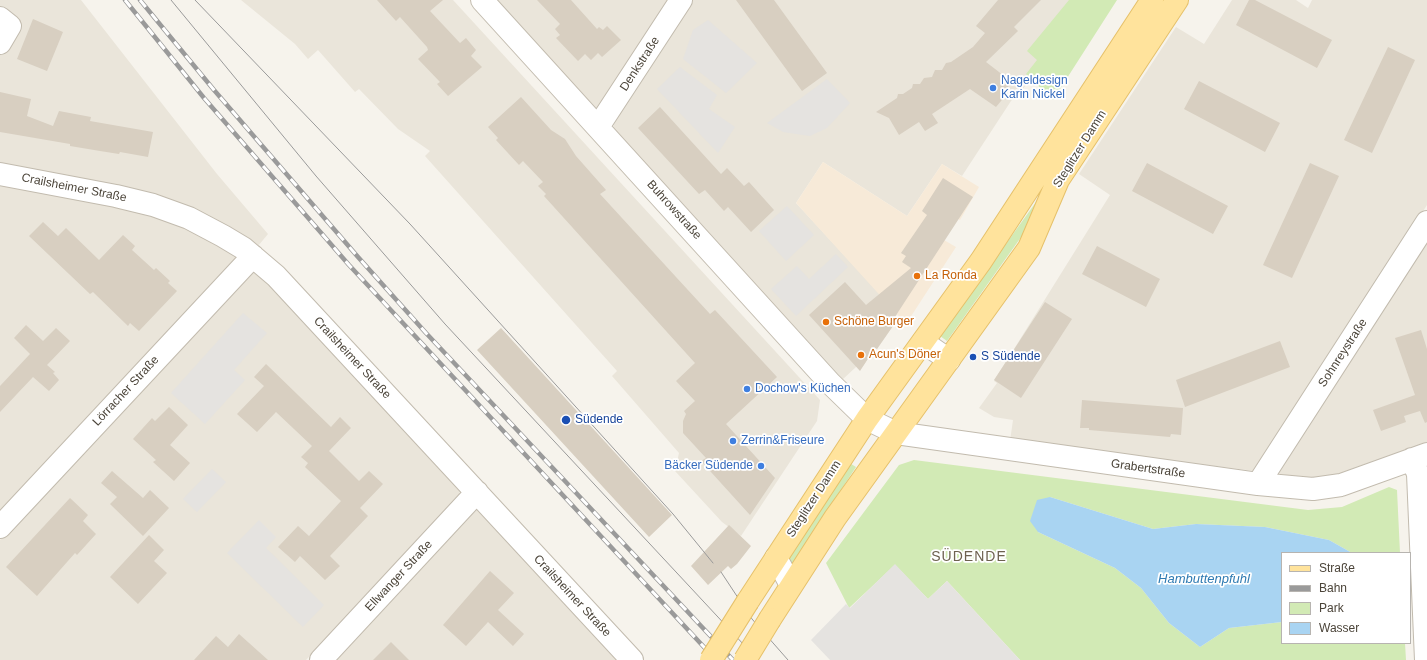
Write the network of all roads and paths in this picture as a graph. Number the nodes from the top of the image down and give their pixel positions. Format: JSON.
{"nodes":[{"id":1,"x":482,"y":0,"type":"edge"},
{"id":2,"x":681,"y":0,"type":"edge"},
{"id":3,"x":1152,"y":0,"type":"edge"},
{"id":4,"x":1177,"y":0,"type":"edge"},
{"id":5,"x":0,"y":18,"type":"edge"},
{"id":6,"x":0,"y":43,"type":"edge"},
{"id":7,"x":598,"y":127,"type":"junction"},
{"id":8,"x":0,"y":174,"type":"edge"},
{"id":9,"x":1427,"y":222,"type":"edge"},
{"id":10,"x":253,"y":256,"type":"junction"},
{"id":11,"x":923,"y":342,"type":"junction"},
{"id":12,"x":949,"y":360,"type":"junction"},
{"id":13,"x":867,"y":418,"type":"junction"},
{"id":14,"x":896,"y":433,"type":"junction"},
{"id":15,"x":1420,"y":456,"type":"edge"},
{"id":16,"x":1258,"y":484,"type":"junction"},
{"id":17,"x":477,"y":492,"type":"junction"},
{"id":18,"x":0,"y":527,"type":"edge"},
{"id":19,"x":776,"y":558,"type":"junction"},
{"id":20,"x":791,"y":585,"type":"junction"},
{"id":21,"x":321,"y":660,"type":"edge"},
{"id":22,"x":632,"y":660,"type":"edge"},
{"id":23,"x":711,"y":660,"type":"edge"},
{"id":24,"x":744,"y":660,"type":"edge"},
{"id":25,"x":1426,"y":660,"type":"edge"}],
"edges":[{"from":1,"to":7,"type":"street","name":"Buhrowstraße"},
{"from":2,"to":7,"type":"street","name":"Denkstraße"},
{"from":3,"to":11,"type":"main road","name":"Steglitzer Damm"},
{"from":4,"to":12,"type":"main road","name":"Steglitzer Damm"},
{"from":5,"to":6,"type":"street"},
{"from":7,"to":13,"type":"street","name":"Buhrowstraße"},
{"from":8,"to":10,"type":"street","name":"Crailsheimer Straße"},
{"from":9,"to":16,"type":"street","name":"Sohnreystraße"},
{"from":10,"to":17,"type":"street","name":"Crailsheimer Straße"},
{"from":10,"to":18,"type":"street","name":"Lörracher Straße"},
{"from":11,"to":12,"type":"street"},
{"from":11,"to":13,"type":"main road","name":"Steglitzer Damm"},
{"from":12,"to":14,"type":"main road","name":"Steglitzer Damm"},
{"from":13,"to":14,"type":"street","name":"Grabertstraße"},
{"from":13,"to":19,"type":"main road","name":"Steglitzer Damm"},
{"from":14,"to":16,"type":"street","name":"Grabertstraße"},
{"from":14,"to":20,"type":"main road","name":"Steglitzer Damm"},
{"from":15,"to":16,"type":"street","name":"Grabertstraße"},
{"from":15,"to":25,"type":"street"},
{"from":17,"to":21,"type":"street","name":"Ellwanger Straße"},
{"from":17,"to":22,"type":"street","name":"Crailsheimer Straße"},
{"from":19,"to":20,"type":"street"},
{"from":19,"to":23,"type":"main road","name":"Steglitzer Damm","bridge":true},
{"from":20,"to":24,"type":"main road","name":"Steglitzer Damm","bridge":true}]}
